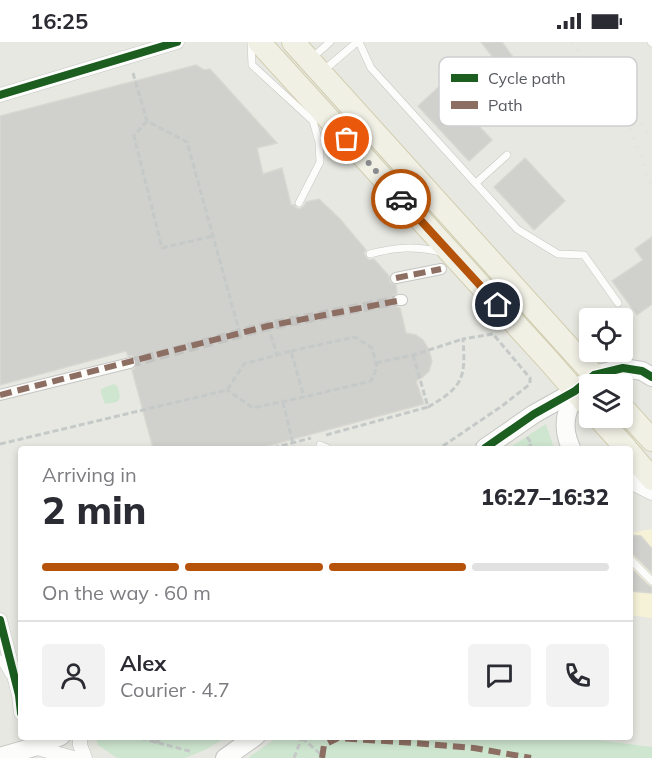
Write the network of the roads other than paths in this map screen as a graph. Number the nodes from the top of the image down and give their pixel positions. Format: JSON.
{"nodes":[{"id":1,"x":177,"y":42,"type":"edge"},
{"id":2,"x":251,"y":42,"type":"edge"},
{"id":3,"x":259,"y":42,"type":"edge"},
{"id":4,"x":293,"y":42,"type":"edge"},
{"id":5,"x":330,"y":42,"type":"edge"},
{"id":6,"x":358,"y":42,"type":"edge"},
{"id":7,"x":316,"y":66,"type":"junction"},
{"id":8,"x":0,"y":95,"type":"edge"},
{"id":9,"x":507,"y":155,"type":"dead end"},
{"id":10,"x":476,"y":183,"type":"junction"},
{"id":11,"x":299,"y":203,"type":"dead end"},
{"id":12,"x":370,"y":254,"type":"dead end"},
{"id":13,"x":446,"y":261,"type":"junction"},
{"id":14,"x":396,"y":278,"type":"dead end"},
{"id":15,"x":618,"y":303,"type":"dead end"},
{"id":16,"x":130,"y":363,"type":"tunnel mouth"},
{"id":17,"x":652,"y":364,"type":"edge"},
{"id":18,"x":623,"y":368,"type":"junction"},
{"id":19,"x":593,"y":374,"type":"edge"},
{"id":20,"x":609,"y":374,"type":"edge"},
{"id":21,"x":652,"y":377,"type":"edge"},
{"id":22,"x":0,"y":395,"type":"edge"},
{"id":23,"x":579,"y":396,"type":"edge"},
{"id":24,"x":579,"y":400,"type":"edge"},
{"id":25,"x":579,"y":402,"type":"edge"},
{"id":26,"x":633,"y":419,"type":"edge"},
{"id":27,"x":608,"y":428,"type":"edge"},
{"id":28,"x":652,"y":440,"type":"edge"},
{"id":29,"x":488,"y":446,"type":"edge"},
{"id":30,"x":570,"y":446,"type":"edge"},
{"id":31,"x":624,"y":446,"type":"edge"},
{"id":32,"x":633,"y":459,"type":"edge"},
{"id":33,"x":644,"y":480,"type":"edge"},
{"id":34,"x":633,"y":562,"type":"edge"},
{"id":35,"x":652,"y":581,"type":"edge"},
{"id":36,"x":0,"y":620,"type":"edge"},
{"id":37,"x":0,"y":659,"type":"edge"},
{"id":38,"x":18,"y":688,"type":"edge"},
{"id":39,"x":18,"y":692,"type":"edge"},
{"id":40,"x":50,"y":740,"type":"edge"},
{"id":41,"x":80,"y":740,"type":"edge"},
{"id":42,"x":250,"y":740,"type":"edge"},
{"id":43,"x":32,"y":747,"type":"edge"},
{"id":44,"x":0,"y":757,"type":"edge"},
{"id":45,"x":73,"y":758,"type":"edge"},
{"id":46,"x":85,"y":758,"type":"edge"},
{"id":47,"x":225,"y":758,"type":"edge"}],
"edges":[{"from":1,"to":8,"type":"street"},
{"from":2,"to":11,"type":"lane"},
{"from":3,"to":13,"type":"main road"},
{"from":4,"to":7,"type":"main road"},
{"from":5,"to":7,"type":"lane"},
{"from":6,"to":7,"type":"lane"},
{"from":6,"to":10,"type":"lane"},
{"from":7,"to":19,"type":"main road"},
{"from":9,"to":10,"type":"lane"},
{"from":10,"to":15,"type":"lane"},
{"from":12,"to":13,"type":"lane"},
{"from":13,"to":14,"type":"street"},
{"from":13,"to":23,"type":"main road"},
{"from":16,"to":22,"type":"street"},
{"from":17,"to":18,"type":"street"},
{"from":18,"to":20,"type":"street"},
{"from":18,"to":21,"type":"street"},
{"from":24,"to":29,"type":"street"},
{"from":25,"to":30,"type":"street"},
{"from":26,"to":28,"type":"main road"},
{"from":27,"to":31,"type":"main road"},
{"from":32,"to":33,"type":"main road"},
{"from":34,"to":35,"type":"lane"},
{"from":36,"to":38,"type":"street"},
{"from":37,"to":39,"type":"lane"},
{"from":40,"to":43,"type":"street"},
{"from":41,"to":46,"type":"street"},
{"from":42,"to":47,"type":"street"},
{"from":43,"to":44,"type":"street"},
{"from":43,"to":45,"type":"street"}]}
